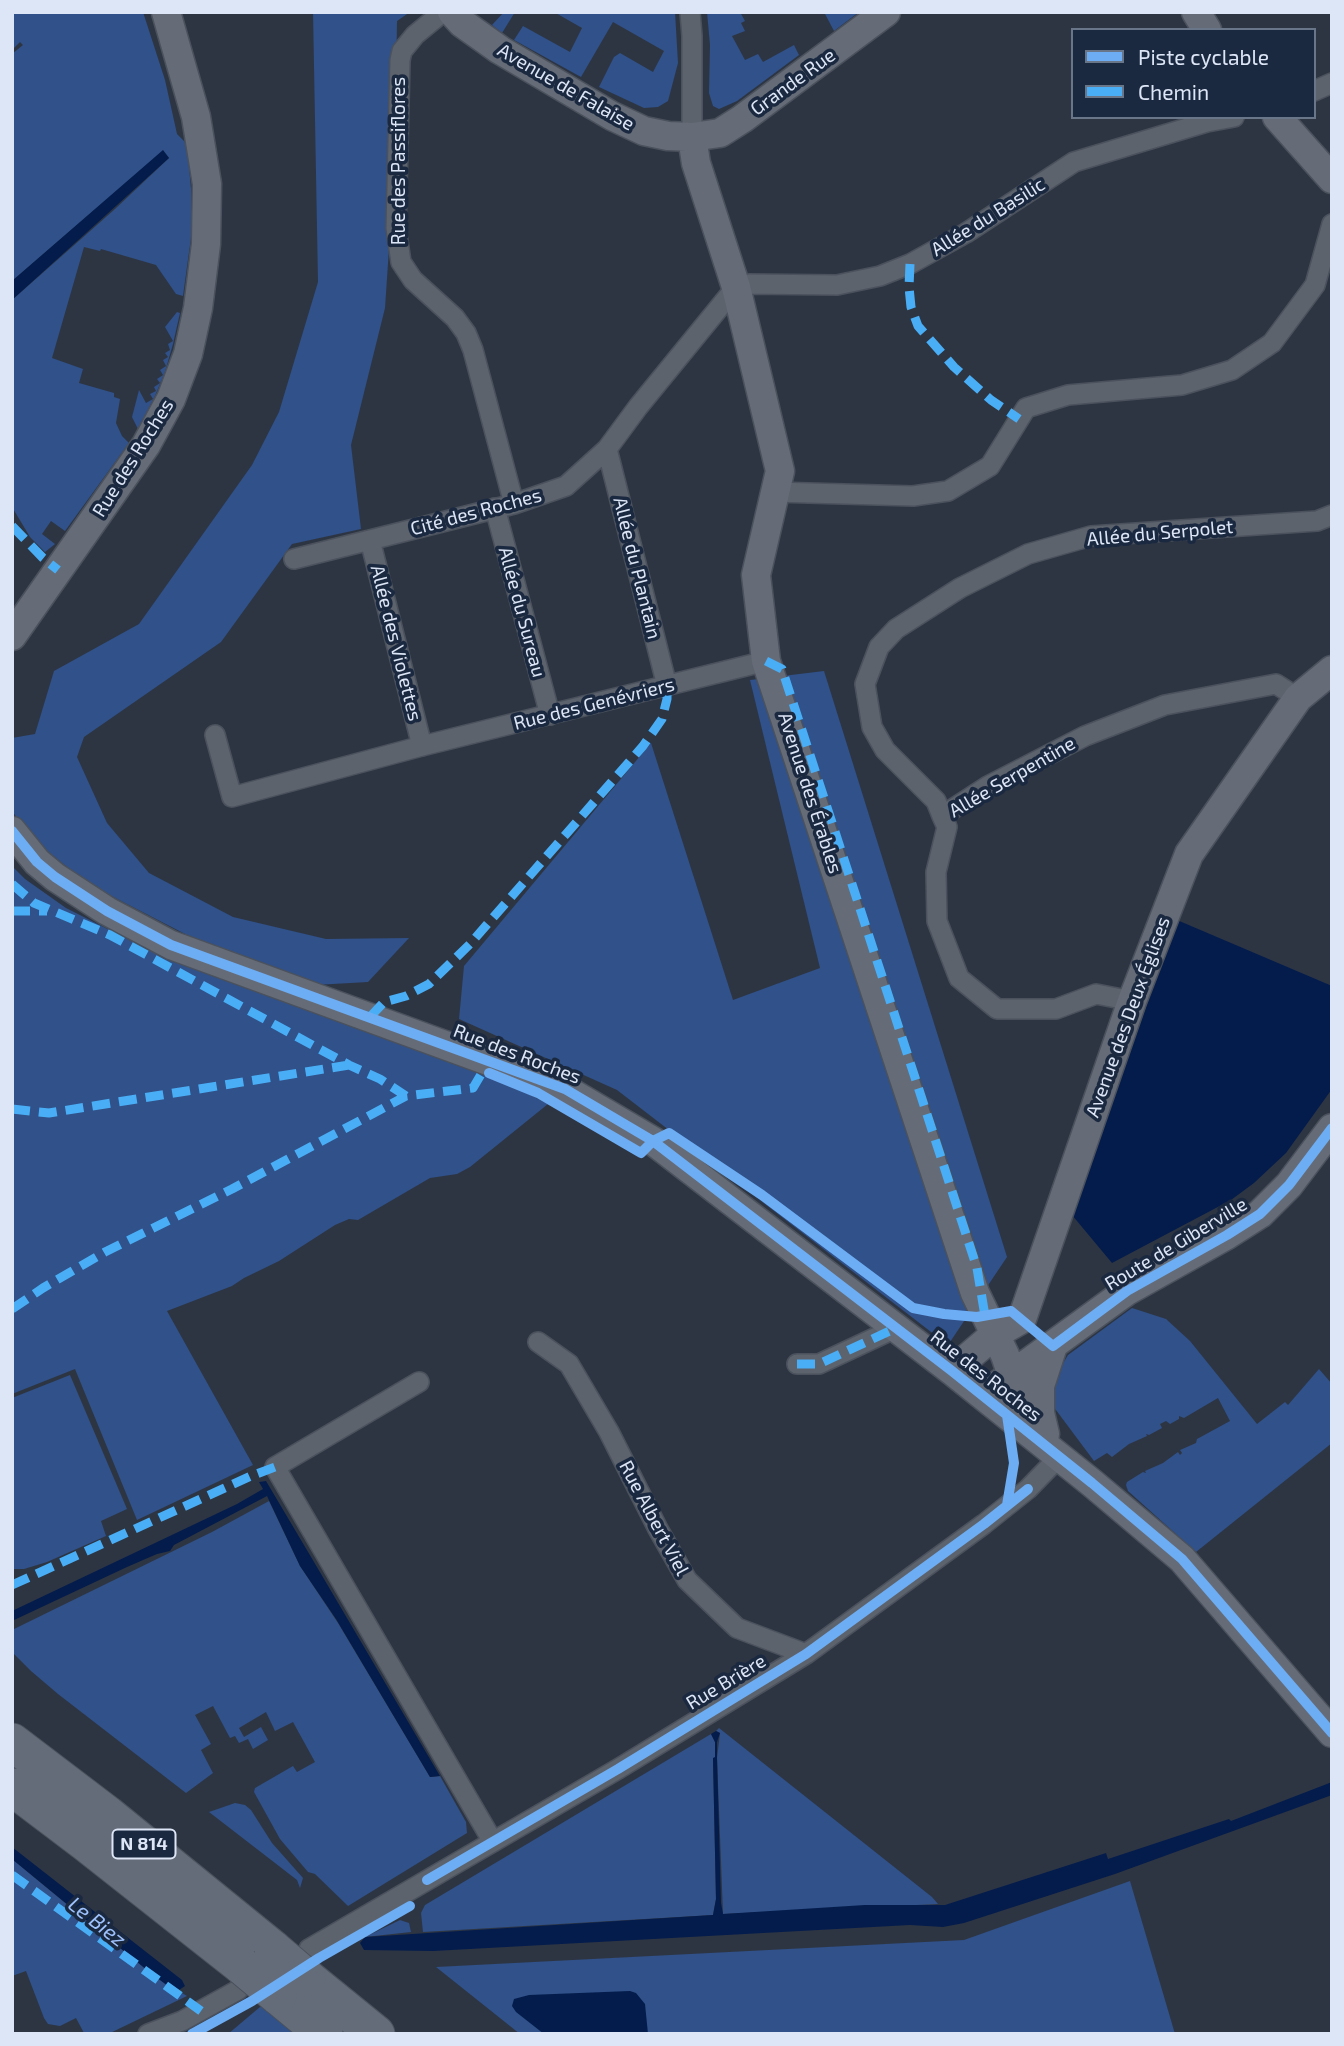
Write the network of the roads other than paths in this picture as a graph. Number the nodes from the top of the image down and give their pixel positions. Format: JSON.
{"nodes":[{"id":1,"x":166,"y":12,"type":"edge"},
{"id":2,"x":443,"y":12,"type":"edge"},
{"id":3,"x":452,"y":12,"type":"edge"},
{"id":4,"x":690,"y":12,"type":"edge"},
{"id":5,"x":887,"y":12,"type":"edge"},
{"id":6,"x":1196,"y":12,"type":"edge"},
{"id":7,"x":1206,"y":28,"type":"edge"},
{"id":8,"x":1332,"y":83,"type":"edge"},
{"id":9,"x":1316,"y":90,"type":"edge"},
{"id":10,"x":1223,"y":119,"type":"edge"},
{"id":11,"x":1279,"y":119,"type":"edge"},
{"id":12,"x":692,"y":136,"type":"junction"},
{"id":13,"x":1326,"y":166,"type":"edge"},
{"id":14,"x":1332,"y":224,"type":"edge"},
{"id":15,"x":736,"y":287,"type":"junction"},
{"id":16,"x":607,"y":449,"type":"junction"},
{"id":17,"x":774,"y":492,"type":"junction"},
{"id":18,"x":504,"y":506,"type":"junction"},
{"id":19,"x":1332,"y":515,"type":"edge"},
{"id":20,"x":370,"y":540,"type":"junction"},
{"id":21,"x":294,"y":559,"type":"dead end"},
{"id":22,"x":12,"y":636,"type":"edge"},
{"id":23,"x":766,"y":661,"type":"junction"},
{"id":24,"x":1332,"y":670,"type":"edge"},
{"id":25,"x":667,"y":686,"type":"junction"},
{"id":26,"x":1298,"y":698,"type":"junction"},
{"id":27,"x":550,"y":715,"type":"junction"},
{"id":28,"x":215,"y":735,"type":"dead end"},
{"id":29,"x":422,"y":746,"type":"junction"},
{"id":30,"x":942,"y":816,"type":"junction"},
{"id":31,"x":12,"y":831,"type":"edge"},
{"id":32,"x":1132,"y":1001,"type":"junction"},
{"id":33,"x":1332,"y":1128,"type":"edge"},
{"id":34,"x":896,"y":1328,"type":"junction"},
{"id":35,"x":994,"y":1335,"type":"junction"},
{"id":36,"x":538,"y":1342,"type":"dead end"},
{"id":37,"x":1053,"y":1346,"type":"junction"},
{"id":38,"x":797,"y":1364,"type":"dead end"},
{"id":39,"x":952,"y":1371,"type":"junction"},
{"id":40,"x":1011,"y":1375,"type":"junction"},
{"id":41,"x":419,"y":1382,"type":"dead end"},
{"id":42,"x":982,"y":1395,"type":"junction"},
{"id":43,"x":1032,"y":1434,"type":"junction"},
{"id":44,"x":1056,"y":1454,"type":"junction"},
{"id":45,"x":806,"y":1654,"type":"junction"},
{"id":46,"x":1332,"y":1733,"type":"edge"},
{"id":47,"x":12,"y":1742,"type":"edge"},
{"id":48,"x":12,"y":1787,"type":"edge"},
{"id":49,"x":493,"y":1842,"type":"junction"},
{"id":50,"x":251,"y":1968,"type":"junction"},
{"id":51,"x":298,"y":1974,"type":"junction"},
{"id":52,"x":148,"y":2034,"type":"edge"},
{"id":53,"x":324,"y":2034,"type":"edge"},
{"id":54,"x":376,"y":2034,"type":"edge"}],
"edges":[{"from":1,"to":22,"type":"street","name":"Rue des Roches"},
{"from":2,"to":18,"type":"street","name":"Rue des Passiflores"},
{"from":3,"to":12,"type":"street","name":"Avenue de Falaise"},
{"from":4,"to":12,"type":"street"},
{"from":5,"to":12,"type":"street","name":"Grande Rue"},
{"from":6,"to":7,"type":"street"},
{"from":8,"to":9,"type":"street"},
{"from":10,"to":15,"type":"street","name":"Allée du Basilic"},
{"from":11,"to":13,"type":"street"},
{"from":12,"to":15,"type":"street","name":"Avenue des Érables"},
{"from":14,"to":17,"type":"street"},
{"from":15,"to":16,"type":"street","name":"Cité des Roches"},
{"from":15,"to":17,"type":"street","name":"Avenue des Érables"},
{"from":16,"to":18,"type":"street","name":"Cité des Roches"},
{"from":16,"to":25,"type":"street","name":"Allée du Plantain"},
{"from":17,"to":23,"type":"street","name":"Avenue des Érables"},
{"from":18,"to":20,"type":"street","name":"Cité des Roches"},
{"from":18,"to":27,"type":"street","name":"Allée du Sureau"},
{"from":19,"to":30,"type":"street","name":"Allée du Serpolet"},
{"from":20,"to":21,"type":"street","name":"Cité des Roches"},
{"from":20,"to":29,"type":"street","name":"Allée des Violettes"},
{"from":23,"to":25,"type":"street","name":"Rue des Genévriers"},
{"from":23,"to":35,"type":"street","name":"Avenue des Érables"},
{"from":24,"to":26,"type":"street","name":"Avenue des Deux Églises"},
{"from":25,"to":27,"type":"street","name":"Rue des Genévriers"},
{"from":26,"to":30,"type":"street","name":"Allée Serpentine"},
{"from":26,"to":32,"type":"street","name":"Avenue des Deux Églises"},
{"from":27,"to":29,"type":"street","name":"Rue des Genévriers"},
{"from":28,"to":29,"type":"street","name":"Rue des Genévriers"},
{"from":30,"to":32,"type":"street","name":"Allée Serpentine"},
{"from":31,"to":34,"type":"street","name":"Rue des Roches"},
{"from":32,"to":35,"type":"street","name":"Avenue des Deux Églises"},
{"from":33,"to":37,"type":"street","name":"Route de Giberville"},
{"from":34,"to":38,"type":"street"},
{"from":34,"to":39,"type":"street","name":"Rue des Roches"},
{"from":35,"to":39,"type":"street","name":"Avenue des Deux Églises"},
{"from":35,"to":40,"type":"street","name":"Avenue des Érables"},
{"from":36,"to":45,"type":"street","name":"Rue Albert Viel"},
{"from":37,"to":40,"type":"street","name":"Route de Giberville"},
{"from":37,"to":44,"type":"street"},
{"from":39,"to":42,"type":"street","name":"Rue des Roches"},
{"from":40,"to":42,"type":"street","name":"Route de Giberville"},
{"from":40,"to":43,"type":"street","name":"Avenue des Érables"},
{"from":41,"to":49,"type":"street"},
{"from":42,"to":43,"type":"street","name":"Rue des Roches"},
{"from":43,"to":44,"type":"street","name":"Rue des Roches"},
{"from":44,"to":45,"type":"street","name":"Rue Brière"},
{"from":44,"to":46,"type":"street","name":"Rue des Roches"},
{"from":45,"to":49,"type":"street","name":"Rue Brière"},
{"from":47,"to":50,"type":"highway","number":"N 814"},
{"from":48,"to":50,"type":"highway","number":"N 814"},
{"from":49,"to":51,"type":"street","name":"Rue Brière"},
{"from":50,"to":51,"type":"highway","number":"N 814","bridge":true},
{"from":50,"to":52,"type":"street"},
{"from":51,"to":53,"type":"highway","number":"N 814"},
{"from":51,"to":54,"type":"highway","number":"N 814"}]}
